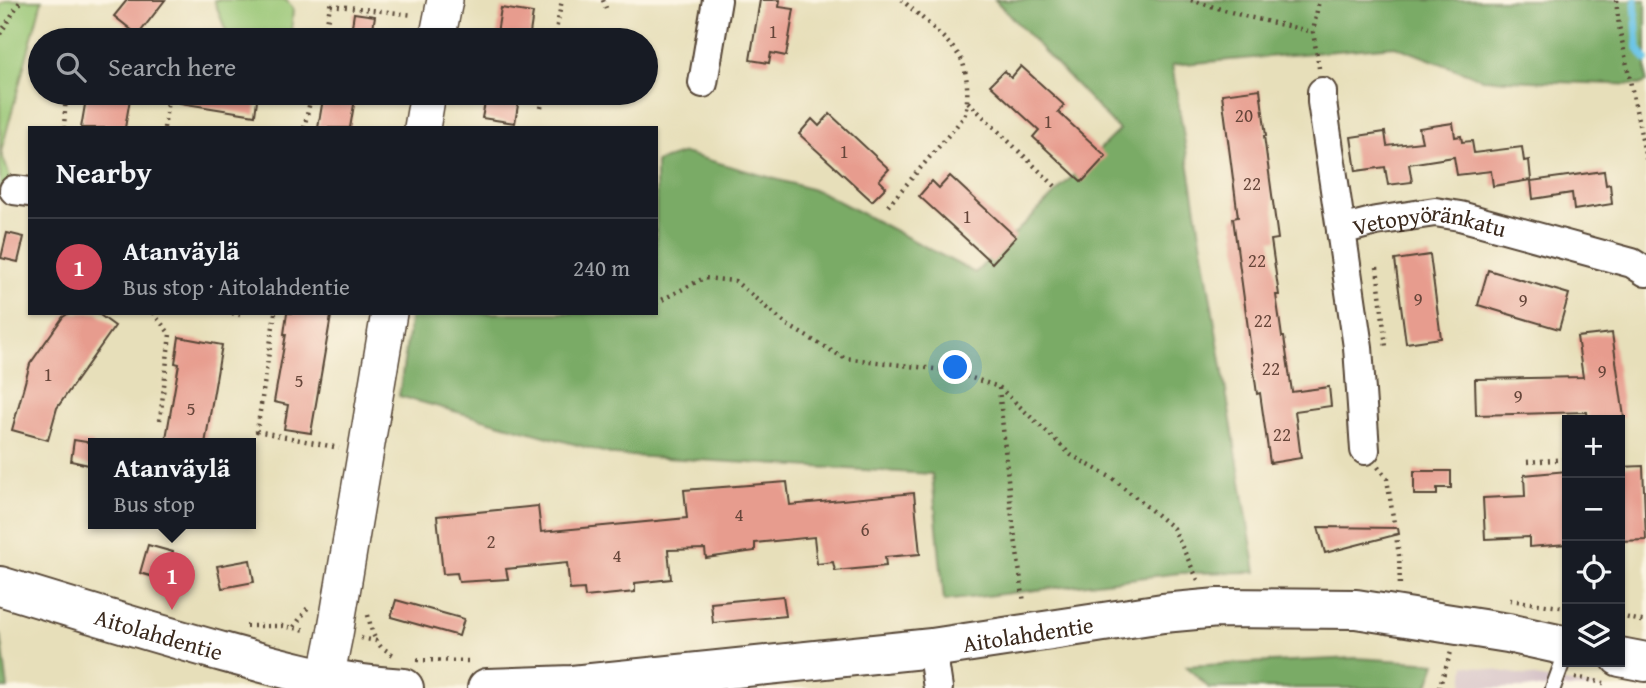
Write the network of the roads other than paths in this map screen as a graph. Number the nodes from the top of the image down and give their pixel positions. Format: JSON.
{"nodes":[{"id":1,"x":717,"y":0,"type":"edge"},
{"id":2,"x":703,"y":83,"type":"dead end"},
{"id":3,"x":1322,"y":92,"type":"road end"},
{"id":4,"x":426,"y":105,"type":"edge"},
{"id":5,"x":422,"y":126,"type":"edge"},
{"id":6,"x":1341,"y":230,"type":"junction"},
{"id":7,"x":1646,"y":272,"type":"edge"},
{"id":8,"x":389,"y":315,"type":"edge"},
{"id":9,"x":1365,"y":450,"type":"road end"},
{"id":10,"x":0,"y":586,"type":"edge"},
{"id":11,"x":932,"y":648,"type":"junction"},
{"id":12,"x":1562,"y":655,"type":"edge"},
{"id":13,"x":1562,"y":662,"type":"edge"},
{"id":14,"x":1646,"y":662,"type":"edge"},
{"id":15,"x":1612,"y":670,"type":"edge"},
{"id":16,"x":325,"y":683,"type":"edge"},
{"id":17,"x":404,"y":688,"type":"edge"},
{"id":18,"x":487,"y":688,"type":"edge"},
{"id":19,"x":938,"y":688,"type":"edge"},
{"id":20,"x":1553,"y":688,"type":"edge"}],
"edges":[{"from":1,"to":2,"type":"street"},
{"from":3,"to":6,"type":"street"},
{"from":4,"to":5,"type":"street"},
{"from":6,"to":7,"type":"street","name":"Vetopyöränkatu"},
{"from":6,"to":9,"type":"street","name":"Vetopyöränkatu"},
{"from":8,"to":16,"type":"street"},
{"from":10,"to":16,"type":"main road","name":"Aitolahdentie"},
{"from":11,"to":12,"type":"main road","name":"Aitolahdentie"},
{"from":11,"to":18,"type":"main road","name":"Aitolahdentie"},
{"from":11,"to":19,"type":"street"},
{"from":13,"to":20,"type":"lane"},
{"from":14,"to":15,"type":"main road"},
{"from":16,"to":17,"type":"main road","name":"Aitolahdentie"}]}
